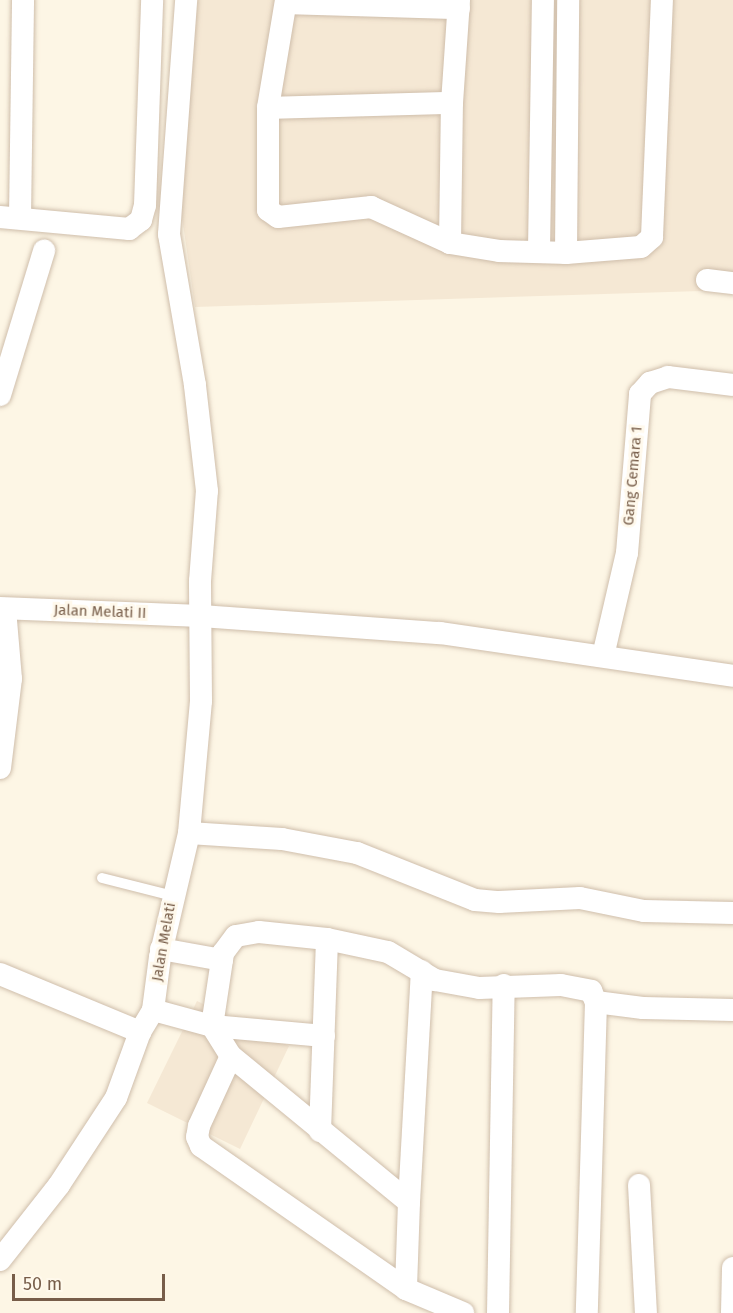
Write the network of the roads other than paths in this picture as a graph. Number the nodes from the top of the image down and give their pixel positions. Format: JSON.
{"nodes":[{"id":1,"x":23,"y":0,"type":"edge"},
{"id":2,"x":152,"y":0,"type":"edge"},
{"id":3,"x":186,"y":0,"type":"edge"},
{"id":4,"x":543,"y":0,"type":"edge"},
{"id":5,"x":568,"y":0,"type":"edge"},
{"id":6,"x":662,"y":0,"type":"edge"},
{"id":7,"x":286,"y":1,"type":"edge"},
{"id":8,"x":459,"y":4,"type":"edge"},
{"id":9,"x":452,"y":103,"type":"junction"},
{"id":10,"x":268,"y":108,"type":"junction"},
{"id":11,"x":10,"y":218,"type":"edge"},
{"id":12,"x":450,"y":243,"type":"junction"},
{"id":13,"x":539,"y":250,"type":"junction"},
{"id":14,"x":44,"y":251,"type":"dead end"},
{"id":15,"x":566,"y":253,"type":"junction"},
{"id":16,"x":707,"y":280,"type":"dead end"},
{"id":17,"x":733,"y":283,"type":"edge"},
{"id":18,"x":2,"y":380,"type":"edge"},
{"id":19,"x":733,"y":385,"type":"edge"},
{"id":20,"x":2,"y":608,"type":"edge"},
{"id":21,"x":201,"y":616,"type":"junction"},
{"id":22,"x":603,"y":656,"type":"junction"},
{"id":23,"x":733,"y":676,"type":"edge"},
{"id":24,"x":0,"y":768,"type":"edge"},
{"id":25,"x":189,"y":833,"type":"junction"},
{"id":26,"x":102,"y":878,"type":"dead end"},
{"id":27,"x":172,"y":896,"type":"junction"},
{"id":28,"x":733,"y":913,"type":"edge"},
{"id":29,"x":327,"y":939,"type":"junction"},
{"id":30,"x":161,"y":949,"type":"junction"},
{"id":31,"x":222,"y":960,"type":"junction"},
{"id":32,"x":422,"y":971,"type":"junction"},
{"id":33,"x":0,"y":974,"type":"edge"},
{"id":34,"x":504,"y":985,"type":"junction"},
{"id":35,"x":596,"y":1002,"type":"junction"},
{"id":36,"x":153,"y":1010,"type":"junction"},
{"id":37,"x":733,"y":1010,"type":"edge"},
{"id":38,"x":212,"y":1026,"type":"junction"},
{"id":39,"x":140,"y":1032,"type":"junction"},
{"id":40,"x":324,"y":1036,"type":"junction"},
{"id":41,"x":231,"y":1056,"type":"junction"},
{"id":42,"x":320,"y":1131,"type":"junction"},
{"id":43,"x":639,"y":1185,"type":"dead end"},
{"id":44,"x":409,"y":1202,"type":"junction"},
{"id":45,"x":0,"y":1260,"type":"edge"},
{"id":46,"x":733,"y":1268,"type":"edge"},
{"id":47,"x":406,"y":1289,"type":"junction"},
{"id":48,"x":463,"y":1313,"type":"edge"},
{"id":49,"x":498,"y":1313,"type":"edge"},
{"id":50,"x":587,"y":1313,"type":"edge"},
{"id":51,"x":646,"y":1313,"type":"edge"},
{"id":52,"x":732,"y":1313,"type":"edge"}],
"edges":[{"from":1,"to":11,"type":"street"},
{"from":2,"to":11,"type":"street"},
{"from":3,"to":21,"type":"street","name":"Jalan Melati"},
{"from":4,"to":13,"type":"street"},
{"from":5,"to":15,"type":"street"},
{"from":6,"to":15,"type":"street"},
{"from":7,"to":8,"type":"street"},
{"from":7,"to":10,"type":"street"},
{"from":8,"to":9,"type":"street"},
{"from":9,"to":10,"type":"street"},
{"from":9,"to":12,"type":"street"},
{"from":10,"to":12,"type":"street"},
{"from":12,"to":13,"type":"street"},
{"from":13,"to":15,"type":"street"},
{"from":14,"to":18,"type":"street"},
{"from":16,"to":17,"type":"street"},
{"from":19,"to":22,"type":"street","name":"Gang Cemara 1"},
{"from":20,"to":21,"type":"street","name":"Jalan Melati II"},
{"from":20,"to":24,"type":"street"},
{"from":21,"to":22,"type":"street","name":"Jalan Melati II"},
{"from":21,"to":25,"type":"street","name":"Jalan Melati"},
{"from":22,"to":23,"type":"street","name":"Jalan Melati II"},
{"from":25,"to":27,"type":"street","name":"Jalan Melati"},
{"from":25,"to":28,"type":"street"},
{"from":26,"to":27,"type":"lane"},
{"from":27,"to":30,"type":"street","name":"Jalan Melati"},
{"from":29,"to":31,"type":"street"},
{"from":29,"to":32,"type":"street"},
{"from":29,"to":40,"type":"street"},
{"from":30,"to":31,"type":"street"},
{"from":30,"to":36,"type":"street","name":"Jalan Melati"},
{"from":31,"to":38,"type":"street"},
{"from":32,"to":34,"type":"street"},
{"from":32,"to":44,"type":"street"},
{"from":33,"to":39,"type":"street"},
{"from":34,"to":35,"type":"street"},
{"from":34,"to":49,"type":"street"},
{"from":35,"to":37,"type":"street"},
{"from":35,"to":50,"type":"street"},
{"from":36,"to":38,"type":"street"},
{"from":36,"to":39,"type":"street","name":"Jalan Melati"},
{"from":38,"to":40,"type":"street"},
{"from":38,"to":41,"type":"street"},
{"from":39,"to":45,"type":"street","name":"Jalan Melati"},
{"from":40,"to":42,"type":"street"},
{"from":41,"to":42,"type":"street"},
{"from":41,"to":47,"type":"street"},
{"from":42,"to":44,"type":"street"},
{"from":43,"to":51,"type":"street"},
{"from":44,"to":47,"type":"street"},
{"from":46,"to":52,"type":"street"},
{"from":47,"to":48,"type":"street"}]}
